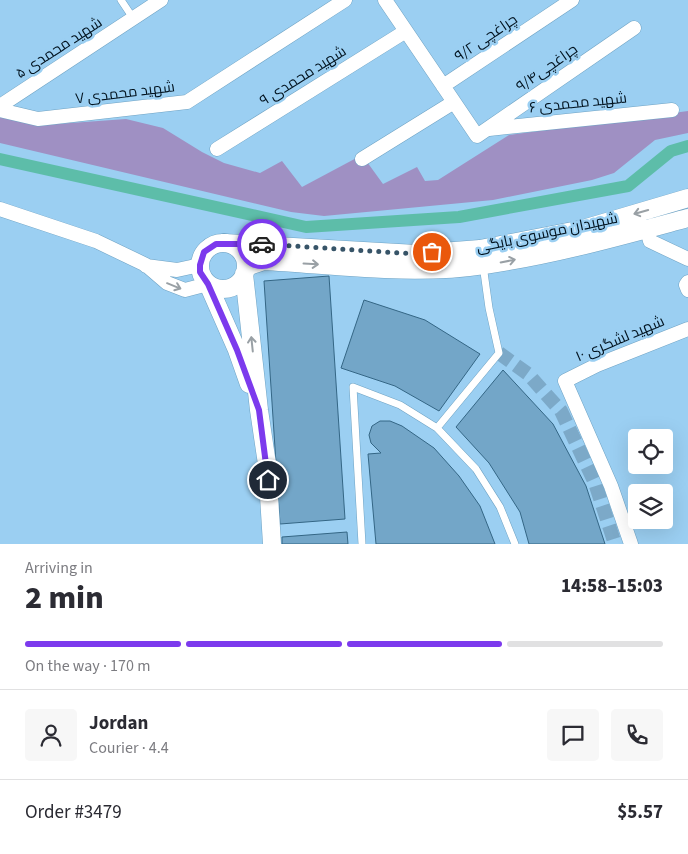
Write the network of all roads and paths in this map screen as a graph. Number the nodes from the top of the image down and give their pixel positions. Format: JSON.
{"nodes":[{"id":1,"x":121,"y":0,"type":"edge"},
{"id":2,"x":161,"y":0,"type":"edge"},
{"id":3,"x":345,"y":0,"type":"edge"},
{"id":4,"x":385,"y":0,"type":"edge"},
{"id":5,"x":572,"y":0,"type":"edge"},
{"id":6,"x":134,"y":18,"type":"junction"},
{"id":7,"x":634,"y":28,"type":"dead end"},
{"id":8,"x":406,"y":31,"type":"junction"},
{"id":9,"x":443,"y":86,"type":"junction"},
{"id":10,"x":454,"y":102,"type":"junction"},
{"id":11,"x":0,"y":106,"type":"edge"},
{"id":12,"x":0,"y":110,"type":"edge"},
{"id":13,"x":672,"y":110,"type":"dead end"},
{"id":14,"x":482,"y":132,"type":"junction"},
{"id":15,"x":217,"y":149,"type":"dead end"},
{"id":16,"x":362,"y":159,"type":"dead end"},
{"id":17,"x":688,"y":198,"type":"edge"},
{"id":18,"x":0,"y":209,"type":"edge"},
{"id":19,"x":688,"y":218,"type":"edge"},
{"id":20,"x":647,"y":229,"type":"junction"},
{"id":21,"x":224,"y":243,"type":"junction"},
{"id":22,"x":688,"y":258,"type":"edge"},
{"id":23,"x":200,"y":265,"type":"junction"},
{"id":24,"x":483,"y":265,"type":"junction"},
{"id":25,"x":146,"y":266,"type":"junction"},
{"id":26,"x":245,"y":270,"type":"junction"},
{"id":27,"x":688,"y":282,"type":"edge"},
{"id":28,"x":208,"y":284,"type":"junction"},
{"id":29,"x":688,"y":290,"type":"edge"},
{"id":30,"x":688,"y":329,"type":"edge"},
{"id":31,"x":259,"y":410,"type":"junction"},
{"id":32,"x":437,"y":428,"type":"junction"},
{"id":33,"x":272,"y":544,"type":"edge"},
{"id":34,"x":362,"y":544,"type":"edge"},
{"id":35,"x":515,"y":544,"type":"edge"},
{"id":36,"x":631,"y":544,"type":"edge"}],
"edges":[{"from":1,"to":6,"type":"lane"},
{"from":2,"to":6,"type":"street","name":"شهید محمدی ۵"},
{"from":3,"to":12,"type":"street","name":"شهید محمدی ۷"},
{"from":4,"to":8,"type":"street"},
{"from":5,"to":9,"type":"street","name":"۹/۲ چراغچی"},
{"from":6,"to":11,"type":"street","name":"شهید محمدی ۵"},
{"from":7,"to":14,"type":"street","name":"۹/۴چراغچی"},
{"from":8,"to":9,"type":"street"},
{"from":8,"to":15,"type":"street","name":"شهید محمدی ۹"},
{"from":9,"to":10,"type":"street"},
{"from":10,"to":14,"type":"street"},
{"from":10,"to":16,"type":"street"},
{"from":13,"to":14,"type":"street","name":"شهید محمدی ۶"},
{"from":17,"to":21,"type":"street","name":"شهیدان موسوی بایگی","one_way":true},
{"from":18,"to":25,"type":"street"},
{"from":19,"to":20,"type":"street","name":"شهیدان موسوی بایگی"},
{"from":20,"to":22,"type":"street"},
{"from":24,"to":20,"type":"street","name":"شهیدان موسوی بایگی","one_way":true},
{"from":21,"to":23,"type":"street"},
{"from":21,"to":26,"type":"street"},
{"from":23,"to":25,"type":"street"},
{"from":23,"to":28,"type":"street"},
{"from":26,"to":24,"type":"street","name":"شهیدان موسوی بایگی","one_way":true},
{"from":24,"to":32,"type":"lane"},
{"from":25,"to":28,"type":"street","one_way":true},
{"from":26,"to":28,"type":"street"},
{"from":31,"to":26,"type":"street","one_way":true},
{"from":27,"to":29,"type":"street"},
{"from":28,"to":31,"type":"street"},
{"from":30,"to":36,"type":"street","name":"شهید لشگری ۱۰"},
{"from":31,"to":33,"type":"street"},
{"from":32,"to":34,"type":"lane"},
{"from":32,"to":35,"type":"lane"}]}
